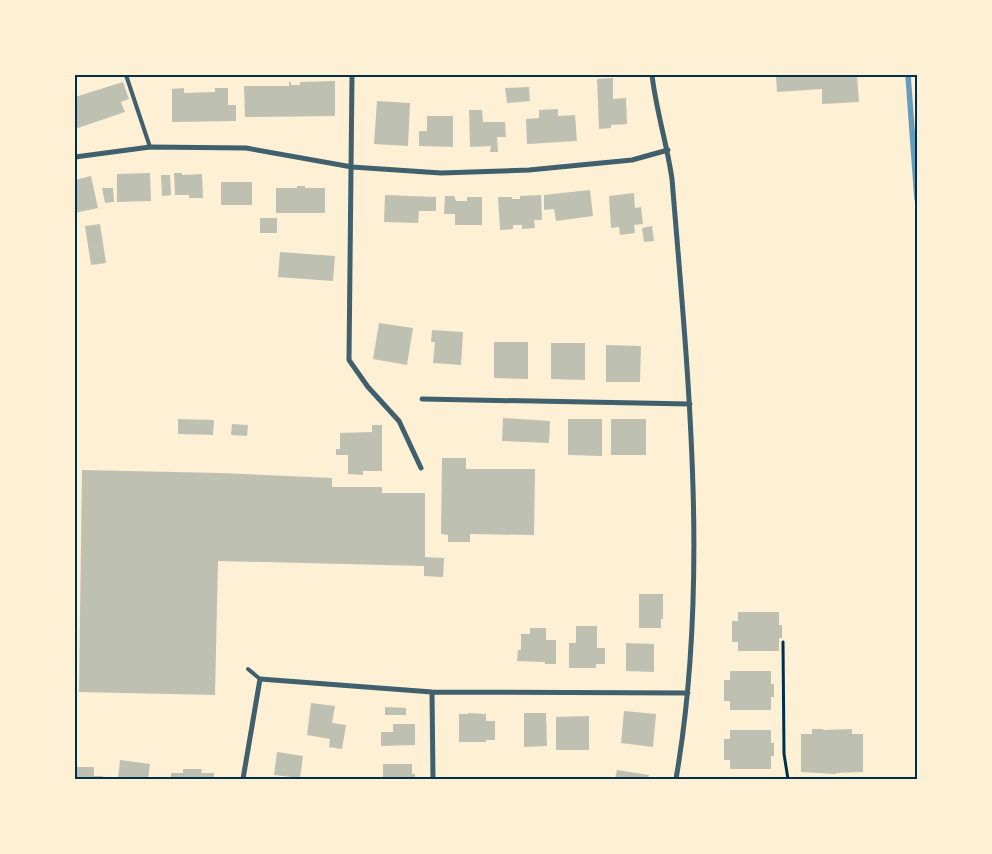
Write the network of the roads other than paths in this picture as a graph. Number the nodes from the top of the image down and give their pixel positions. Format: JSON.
{"nodes":[{"id":1,"x":126,"y":75,"type":"edge"},
{"id":2,"x":352,"y":75,"type":"edge"},
{"id":3,"x":652,"y":75,"type":"edge"},
{"id":4,"x":150,"y":147,"type":"junction"},
{"id":5,"x":668,"y":150,"type":"junction"},
{"id":6,"x":75,"y":157,"type":"edge"},
{"id":7,"x":352,"y":167,"type":"junction"},
{"id":8,"x":422,"y":399,"type":"dead end"},
{"id":9,"x":690,"y":404,"type":"junction"},
{"id":10,"x":421,"y":468,"type":"dead end"},
{"id":11,"x":248,"y":669,"type":"dead end"},
{"id":12,"x":260,"y":679,"type":"junction"},
{"id":13,"x":432,"y":692,"type":"junction"},
{"id":14,"x":688,"y":693,"type":"junction"},
{"id":15,"x":243,"y":779,"type":"edge"},
{"id":16,"x":433,"y":779,"type":"edge"},
{"id":17,"x":676,"y":779,"type":"edge"}],
"edges":[{"from":1,"to":4,"type":"lane"},
{"from":2,"to":7,"type":"street"},
{"from":3,"to":5,"type":"street"},
{"from":4,"to":6,"type":"street"},
{"from":4,"to":7,"type":"street"},
{"from":5,"to":7,"type":"street"},
{"from":5,"to":9,"type":"street"},
{"from":7,"to":10,"type":"street"},
{"from":8,"to":9,"type":"street"},
{"from":9,"to":14,"type":"street"},
{"from":11,"to":12,"type":"lane"},
{"from":12,"to":13,"type":"street"},
{"from":12,"to":15,"type":"street"},
{"from":13,"to":14,"type":"street"},
{"from":13,"to":16,"type":"street"},
{"from":14,"to":17,"type":"street"}]}
